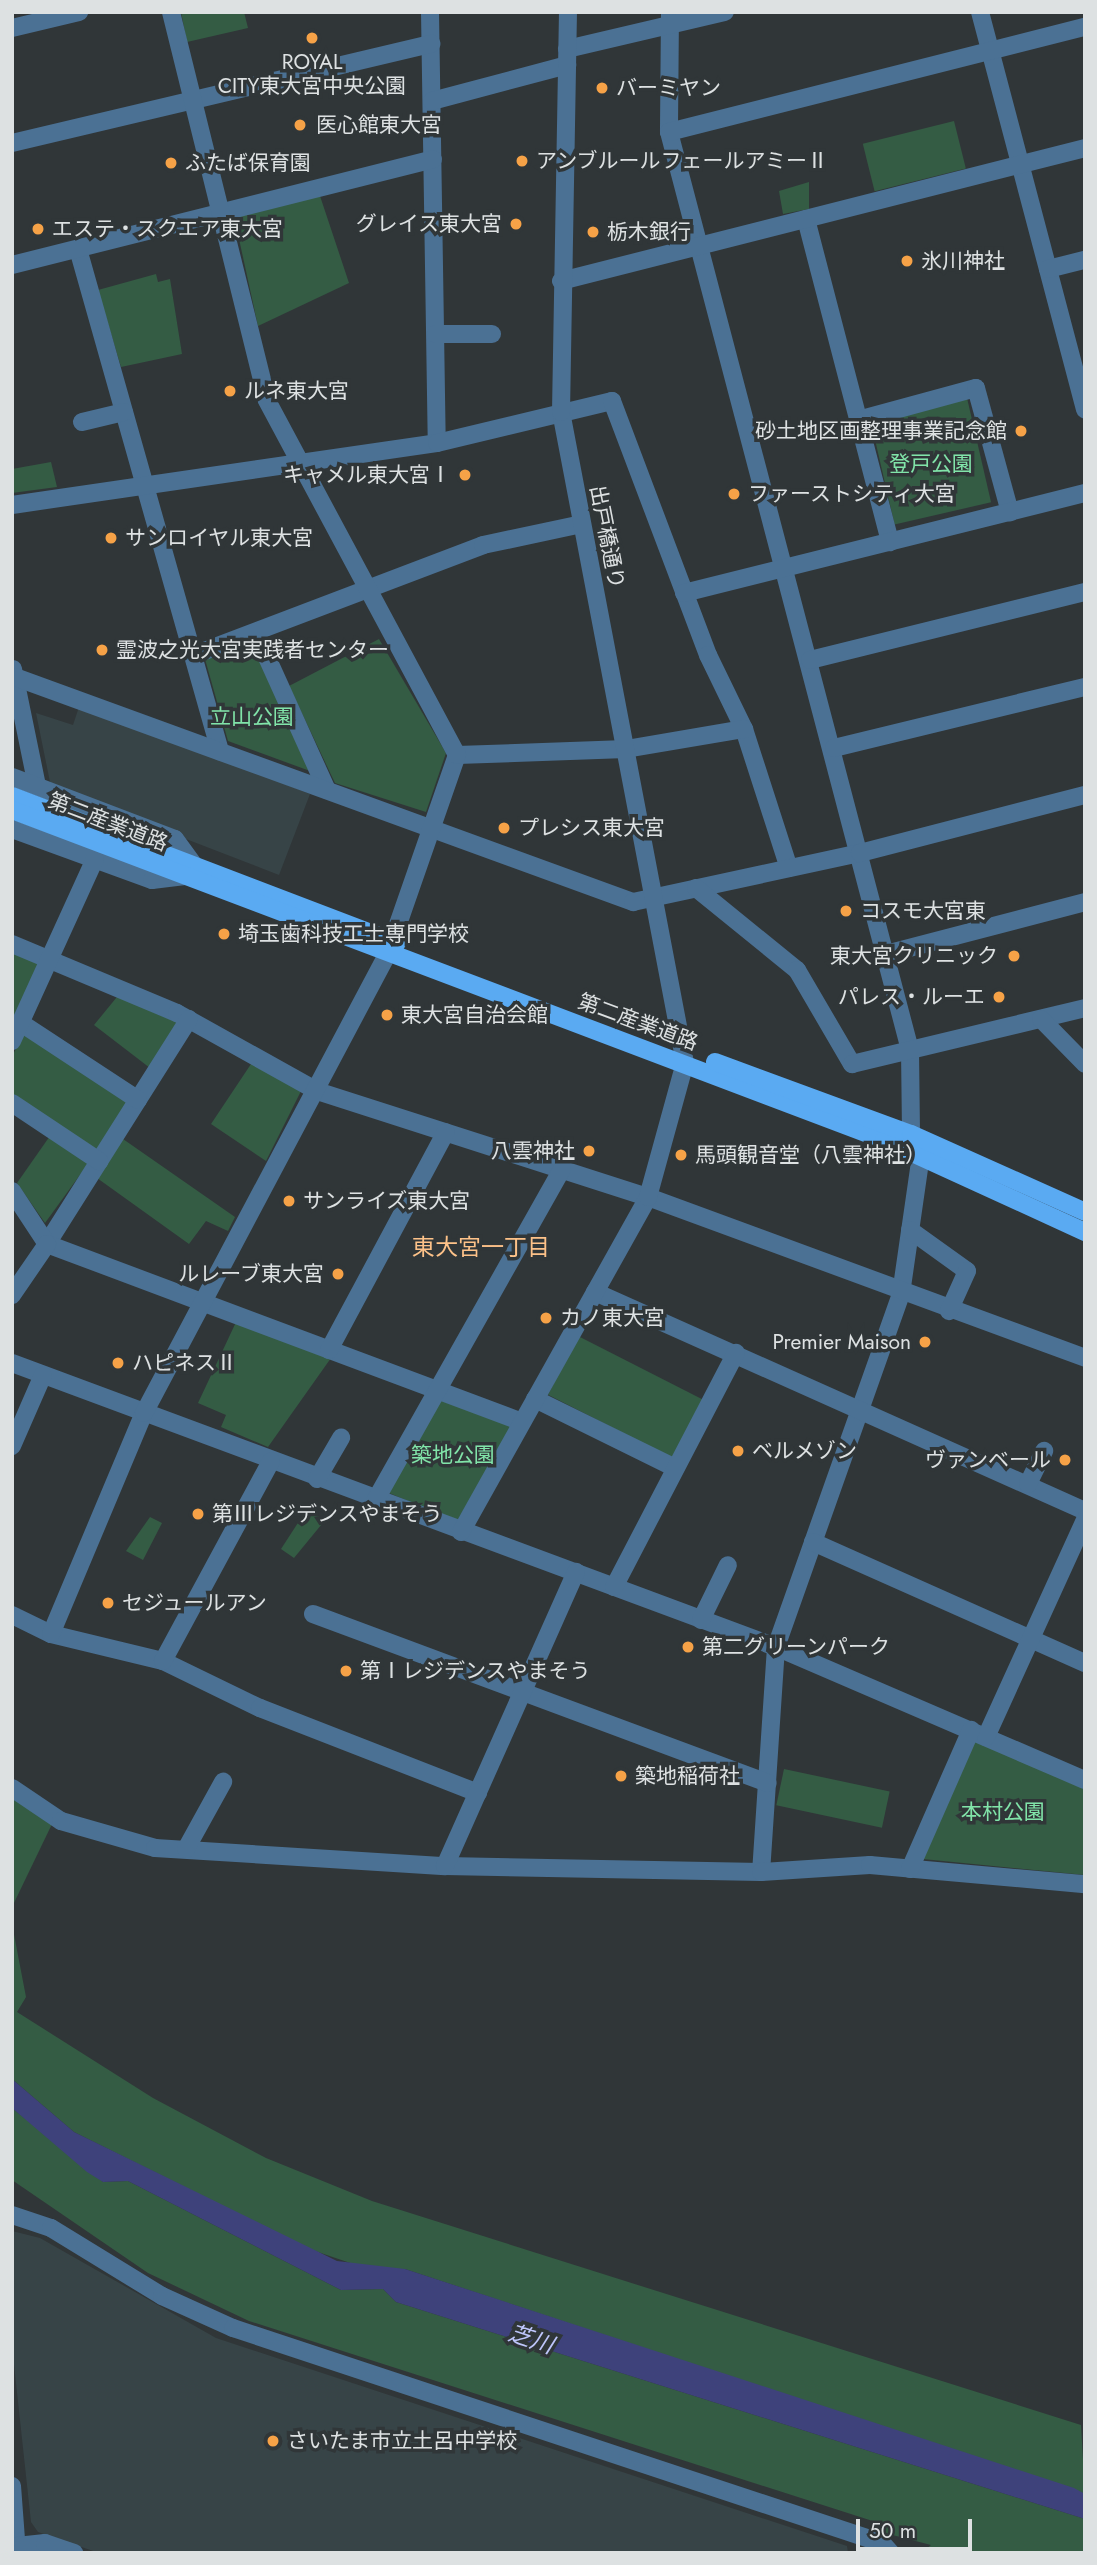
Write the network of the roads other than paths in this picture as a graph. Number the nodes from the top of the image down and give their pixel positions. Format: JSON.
{"nodes":[{"id":1,"x":79,"y":12,"type":"edge"},
{"id":2,"x":171,"y":12,"type":"edge"},
{"id":3,"x":430,"y":12,"type":"edge"},
{"id":4,"x":568,"y":12,"type":"edge"},
{"id":5,"x":725,"y":12,"type":"edge"},
{"id":6,"x":980,"y":12,"type":"edge"},
{"id":7,"x":29,"y":18,"type":"edge"},
{"id":8,"x":670,"y":19,"type":"edge"},
{"id":9,"x":1085,"y":27,"type":"edge"},
{"id":10,"x":12,"y":28,"type":"edge"},
{"id":11,"x":431,"y":44,"type":"junction"},
{"id":12,"x":990,"y":50,"type":"junction"},
{"id":13,"x":567,"y":57,"type":"junction"},
{"id":14,"x":192,"y":100,"type":"junction"},
{"id":15,"x":432,"y":101,"type":"junction"},
{"id":16,"x":669,"y":132,"type":"junction"},
{"id":17,"x":12,"y":143,"type":"edge"},
{"id":18,"x":1085,"y":148,"type":"edge"},
{"id":19,"x":433,"y":159,"type":"junction"},
{"id":20,"x":1020,"y":164,"type":"junction"},
{"id":21,"x":218,"y":213,"type":"junction"},
{"id":22,"x":806,"y":219,"type":"junction"},
{"id":23,"x":701,"y":245,"type":"junction"},
{"id":24,"x":78,"y":248,"type":"junction"},
{"id":25,"x":1085,"y":260,"type":"edge"},
{"id":26,"x":12,"y":265,"type":"edge"},
{"id":27,"x":1048,"y":270,"type":"junction"},
{"id":28,"x":561,"y":281,"type":"junction"},
{"id":29,"x":436,"y":334,"type":"junction"},
{"id":30,"x":492,"y":334,"type":"dead end"},
{"id":31,"x":1083,"y":399,"type":"edge"},
{"id":32,"x":124,"y":412,"type":"junction"},
{"id":33,"x":561,"y":412,"type":"junction"},
{"id":34,"x":858,"y":420,"type":"junction"},
{"id":35,"x":82,"y":422,"type":"dead end"},
{"id":36,"x":437,"y":443,"type":"junction"},
{"id":37,"x":297,"y":463,"type":"junction"},
{"id":38,"x":144,"y":485,"type":"junction"},
{"id":39,"x":1085,"y":493,"type":"edge"},
{"id":40,"x":12,"y":505,"type":"edge"},
{"id":41,"x":1010,"y":512,"type":"junction"},
{"id":42,"x":582,"y":524,"type":"junction"},
{"id":43,"x":890,"y":542,"type":"junction"},
{"id":44,"x":784,"y":568,"type":"junction"},
{"id":45,"x":364,"y":589,"type":"junction"},
{"id":46,"x":1085,"y":592,"type":"edge"},
{"id":47,"x":684,"y":593,"type":"junction"},
{"id":48,"x":256,"y":633,"type":"junction"},
{"id":49,"x":194,"y":655,"type":"junction"},
{"id":50,"x":810,"y":660,"type":"junction"},
{"id":51,"x":13,"y":671,"type":"edge"},
{"id":52,"x":1085,"y":687,"type":"edge"},
{"id":53,"x":744,"y":729,"type":"junction"},
{"id":54,"x":834,"y":748,"type":"junction"},
{"id":55,"x":626,"y":749,"type":"junction"},
{"id":56,"x":220,"y":751,"type":"junction"},
{"id":57,"x":457,"y":755,"type":"junction"},
{"id":58,"x":12,"y":777,"type":"edge"},
{"id":59,"x":37,"y":786,"type":"junction"},
{"id":60,"x":327,"y":790,"type":"junction"},
{"id":61,"x":1085,"y":795,"type":"edge"},
{"id":62,"x":12,"y":796,"type":"edge"},
{"id":63,"x":12,"y":810,"type":"edge"},
{"id":64,"x":432,"y":828,"type":"junction"},
{"id":65,"x":12,"y":829,"type":"edge"},
{"id":66,"x":860,"y":853,"type":"junction"},
{"id":67,"x":95,"y":859,"type":"junction"},
{"id":68,"x":789,"y":868,"type":"junction"},
{"id":69,"x":189,"y":870,"type":"junction"},
{"id":70,"x":696,"y":888,"type":"junction"},
{"id":71,"x":656,"y":896,"type":"junction"},
{"id":72,"x":1085,"y":902,"type":"edge"},
{"id":73,"x":12,"y":944,"type":"edge"},
{"id":74,"x":391,"y":947,"type":"junction"},
{"id":75,"x":886,"y":954,"type":"junction"},
{"id":76,"x":50,"y":958,"type":"junction"},
{"id":77,"x":1085,"y":1007,"type":"edge"},
{"id":78,"x":189,"y":1019,"type":"junction"},
{"id":79,"x":1041,"y":1019,"type":"junction"},
{"id":80,"x":20,"y":1023,"type":"junction"},
{"id":81,"x":12,"y":1041,"type":"edge"},
{"id":82,"x":910,"y":1050,"type":"junction"},
{"id":83,"x":685,"y":1057,"type":"junction"},
{"id":84,"x":1085,"y":1064,"type":"edge"},
{"id":85,"x":317,"y":1091,"type":"junction"},
{"id":86,"x":138,"y":1100,"type":"junction"},
{"id":87,"x":12,"y":1103,"type":"edge"},
{"id":88,"x":446,"y":1132,"type":"junction"},
{"id":89,"x":911,"y":1134,"type":"junction"},
{"id":90,"x":921,"y":1155,"type":"junction"},
{"id":91,"x":99,"y":1161,"type":"junction"},
{"id":92,"x":562,"y":1169,"type":"junction"},
{"id":93,"x":12,"y":1191,"type":"edge"},
{"id":94,"x":648,"y":1197,"type":"junction"},
{"id":95,"x":1085,"y":1212,"type":"edge"},
{"id":96,"x":910,"y":1230,"type":"junction"},
{"id":97,"x":1085,"y":1232,"type":"edge"},
{"id":98,"x":47,"y":1244,"type":"junction"},
{"id":99,"x":595,"y":1292,"type":"junction"},
{"id":100,"x":12,"y":1294,"type":"edge"},
{"id":101,"x":901,"y":1294,"type":"junction"},
{"id":102,"x":203,"y":1304,"type":"junction"},
{"id":103,"x":949,"y":1311,"type":"junction"},
{"id":104,"x":329,"y":1350,"type":"junction"},
{"id":105,"x":736,"y":1353,"type":"junction"},
{"id":106,"x":1085,"y":1358,"type":"edge"},
{"id":107,"x":12,"y":1363,"type":"edge"},
{"id":108,"x":43,"y":1375,"type":"junction"},
{"id":109,"x":438,"y":1390,"type":"junction"},
{"id":110,"x":535,"y":1399,"type":"junction"},
{"id":111,"x":861,"y":1406,"type":"junction"},
{"id":112,"x":144,"y":1413,"type":"junction"},
{"id":113,"x":522,"y":1422,"type":"junction"},
{"id":114,"x":341,"y":1438,"type":"dead end"},
{"id":115,"x":12,"y":1446,"type":"edge"},
{"id":116,"x":1044,"y":1451,"type":"dead end"},
{"id":117,"x":271,"y":1461,"type":"junction"},
{"id":118,"x":675,"y":1468,"type":"junction"},
{"id":119,"x":317,"y":1479,"type":"junction"},
{"id":120,"x":1028,"y":1484,"type":"junction"},
{"id":121,"x":375,"y":1501,"type":"junction"},
{"id":122,"x":1085,"y":1511,"type":"edge"},
{"id":123,"x":1085,"y":1520,"type":"edge"},
{"id":124,"x":461,"y":1532,"type":"junction"},
{"id":125,"x":813,"y":1542,"type":"junction"},
{"id":126,"x":728,"y":1565,"type":"dead end"},
{"id":127,"x":576,"y":1572,"type":"junction"},
{"id":128,"x":614,"y":1587,"type":"junction"},
{"id":129,"x":313,"y":1614,"type":"dead end"},
{"id":130,"x":12,"y":1615,"type":"edge"},
{"id":131,"x":701,"y":1620,"type":"junction"},
{"id":132,"x":51,"y":1634,"type":"junction"},
{"id":133,"x":1030,"y":1639,"type":"junction"},
{"id":134,"x":776,"y":1647,"type":"junction"},
{"id":135,"x":163,"y":1661,"type":"junction"},
{"id":136,"x":1085,"y":1663,"type":"edge"},
{"id":137,"x":522,"y":1693,"type":"junction"},
{"id":138,"x":978,"y":1733,"type":"junction"},
{"id":139,"x":1085,"y":1780,"type":"edge"},
{"id":140,"x":223,"y":1782,"type":"dead end"},
{"id":141,"x":768,"y":1783,"type":"junction"},
{"id":142,"x":12,"y":1788,"type":"edge"},
{"id":143,"x":478,"y":1793,"type":"junction"},
{"id":144,"x":186,"y":1849,"type":"junction"},
{"id":145,"x":445,"y":1866,"type":"junction"},
{"id":146,"x":910,"y":1869,"type":"junction"},
{"id":147,"x":761,"y":1872,"type":"junction"},
{"id":148,"x":1085,"y":1884,"type":"edge"},
{"id":149,"x":12,"y":2215,"type":"edge"},
{"id":150,"x":12,"y":2486,"type":"edge"},
{"id":151,"x":17,"y":2549,"type":"edge"},
{"id":152,"x":881,"y":2549,"type":"edge"},
{"id":153,"x":74,"y":2553,"type":"edge"}],
"edges":[{"from":1,"to":7,"type":"street"},
{"from":2,"to":14,"type":"street"},
{"from":3,"to":11,"type":"street"},
{"from":4,"to":13,"type":"street","name":"出戸橋通り"},
{"from":5,"to":8,"type":"street"},
{"from":6,"to":12,"type":"street"},
{"from":7,"to":10,"type":"street"},
{"from":8,"to":13,"type":"street"},
{"from":8,"to":16,"type":"street"},
{"from":9,"to":12,"type":"street"},
{"from":11,"to":14,"type":"street"},
{"from":11,"to":15,"type":"street"},
{"from":12,"to":16,"type":"street"},
{"from":12,"to":20,"type":"street"},
{"from":13,"to":15,"type":"street"},
{"from":13,"to":28,"type":"street","name":"出戸橋通り"},
{"from":14,"to":17,"type":"street"},
{"from":14,"to":21,"type":"street"},
{"from":15,"to":19,"type":"street"},
{"from":16,"to":23,"type":"street"},
{"from":18,"to":20,"type":"street"},
{"from":19,"to":21,"type":"street"},
{"from":19,"to":29,"type":"street"},
{"from":20,"to":22,"type":"street"},
{"from":20,"to":27,"type":"street"},
{"from":21,"to":24,"type":"street"},
{"from":21,"to":37,"type":"street"},
{"from":22,"to":23,"type":"street"},
{"from":22,"to":34,"type":"street"},
{"from":23,"to":28,"type":"street"},
{"from":23,"to":44,"type":"street"},
{"from":24,"to":26,"type":"street"},
{"from":24,"to":32,"type":"street"},
{"from":25,"to":27,"type":"street"},
{"from":27,"to":31,"type":"street"},
{"from":28,"to":33,"type":"street","name":"出戸橋通り"},
{"from":29,"to":30,"type":"street"},
{"from":29,"to":36,"type":"street"},
{"from":32,"to":35,"type":"street"},
{"from":32,"to":38,"type":"street"},
{"from":33,"to":36,"type":"street"},
{"from":33,"to":42,"type":"street","name":"出戸橋通り"},
{"from":33,"to":47,"type":"street"},
{"from":34,"to":41,"type":"street"},
{"from":34,"to":43,"type":"street"},
{"from":36,"to":37,"type":"street"},
{"from":37,"to":38,"type":"street"},
{"from":37,"to":45,"type":"street"},
{"from":38,"to":40,"type":"street"},
{"from":38,"to":49,"type":"street"},
{"from":39,"to":41,"type":"street"},
{"from":41,"to":43,"type":"street"},
{"from":42,"to":45,"type":"street"},
{"from":42,"to":55,"type":"street","name":"出戸橋通り"},
{"from":43,"to":44,"type":"street"},
{"from":44,"to":47,"type":"street"},
{"from":44,"to":50,"type":"street"},
{"from":45,"to":48,"type":"street"},
{"from":45,"to":57,"type":"street"},
{"from":46,"to":50,"type":"street"},
{"from":47,"to":53,"type":"street"},
{"from":48,"to":49,"type":"street"},
{"from":48,"to":60,"type":"street"},
{"from":49,"to":56,"type":"street"},
{"from":50,"to":54,"type":"street"},
{"from":51,"to":56,"type":"street"},
{"from":51,"to":59,"type":"street"},
{"from":52,"to":54,"type":"street"},
{"from":53,"to":55,"type":"street"},
{"from":53,"to":68,"type":"street"},
{"from":54,"to":66,"type":"street"},
{"from":55,"to":57,"type":"street"},
{"from":55,"to":71,"type":"street","name":"出戸橋通り"},
{"from":56,"to":60,"type":"street"},
{"from":57,"to":64,"type":"street"},
{"from":58,"to":59,"type":"street"},
{"from":59,"to":69,"type":"street"},
{"from":60,"to":64,"type":"street"},
{"from":61,"to":66,"type":"street"},
{"from":62,"to":69,"type":"main road","name":"第二産業道路"},
{"from":63,"to":69,"type":"main road","name":"第二産業道路"},
{"from":64,"to":71,"type":"street"},
{"from":64,"to":74,"type":"street"},
{"from":65,"to":67,"type":"street"},
{"from":66,"to":68,"type":"street"},
{"from":66,"to":75,"type":"street"},
{"from":67,"to":69,"type":"street"},
{"from":67,"to":76,"type":"street"},
{"from":68,"to":70,"type":"street"},
{"from":69,"to":74,"type":"main road","name":"第二産業道路"},
{"from":70,"to":71,"type":"street"},
{"from":70,"to":82,"type":"street"},
{"from":71,"to":83,"type":"street","name":"出戸橋通り"},
{"from":72,"to":75,"type":"street"},
{"from":73,"to":76,"type":"street"},
{"from":74,"to":83,"type":"main road","name":"第二産業道路"},
{"from":74,"to":85,"type":"street"},
{"from":75,"to":82,"type":"street"},
{"from":76,"to":78,"type":"street"},
{"from":76,"to":80,"type":"street"},
{"from":77,"to":79,"type":"street"},
{"from":78,"to":85,"type":"street"},
{"from":78,"to":86,"type":"street"},
{"from":79,"to":82,"type":"street"},
{"from":79,"to":84,"type":"street"},
{"from":80,"to":81,"type":"street"},
{"from":80,"to":86,"type":"street"},
{"from":82,"to":89,"type":"street"},
{"from":83,"to":89,"type":"main road","name":"第二産業道路"},
{"from":83,"to":90,"type":"main road","name":"第二産業道路"},
{"from":83,"to":94,"type":"street"},
{"from":85,"to":88,"type":"street"},
{"from":85,"to":102,"type":"street"},
{"from":86,"to":91,"type":"street"},
{"from":87,"to":91,"type":"street"},
{"from":88,"to":92,"type":"street"},
{"from":88,"to":104,"type":"street"},
{"from":89,"to":90,"type":"street"},
{"from":89,"to":95,"type":"main road","name":"第二産業道路"},
{"from":90,"to":96,"type":"street"},
{"from":90,"to":97,"type":"main road","name":"第二産業道路"},
{"from":91,"to":98,"type":"street"},
{"from":92,"to":94,"type":"street"},
{"from":92,"to":109,"type":"street"},
{"from":93,"to":98,"type":"street"},
{"from":94,"to":99,"type":"street"},
{"from":94,"to":101,"type":"street"},
{"from":96,"to":101,"type":"street"},
{"from":96,"to":103,"type":"street"},
{"from":98,"to":100,"type":"street"},
{"from":98,"to":102,"type":"street"},
{"from":99,"to":105,"type":"street"},
{"from":99,"to":110,"type":"street"},
{"from":101,"to":103,"type":"street"},
{"from":101,"to":111,"type":"street"},
{"from":102,"to":104,"type":"street"},
{"from":102,"to":112,"type":"street"},
{"from":103,"to":106,"type":"street"},
{"from":104,"to":109,"type":"street"},
{"from":105,"to":111,"type":"street"},
{"from":105,"to":118,"type":"street"},
{"from":107,"to":108,"type":"street"},
{"from":108,"to":112,"type":"street"},
{"from":108,"to":115,"type":"street"},
{"from":109,"to":113,"type":"street"},
{"from":109,"to":121,"type":"street"},
{"from":110,"to":113,"type":"street"},
{"from":110,"to":118,"type":"street"},
{"from":111,"to":120,"type":"street"},
{"from":111,"to":125,"type":"street"},
{"from":112,"to":117,"type":"street"},
{"from":112,"to":132,"type":"street"},
{"from":113,"to":124,"type":"street"},
{"from":114,"to":119,"type":"street"},
{"from":116,"to":120,"type":"street"},
{"from":117,"to":119,"type":"street"},
{"from":117,"to":135,"type":"street"},
{"from":118,"to":128,"type":"street"},
{"from":119,"to":121,"type":"street"},
{"from":120,"to":122,"type":"street"},
{"from":121,"to":124,"type":"street"},
{"from":123,"to":133,"type":"street"},
{"from":124,"to":127,"type":"street"},
{"from":125,"to":133,"type":"street"},
{"from":125,"to":134,"type":"street"},
{"from":126,"to":131,"type":"street"},
{"from":127,"to":128,"type":"street"},
{"from":127,"to":137,"type":"street"},
{"from":128,"to":131,"type":"street"},
{"from":129,"to":137,"type":"street"},
{"from":130,"to":132,"type":"street"},
{"from":131,"to":134,"type":"street"},
{"from":132,"to":135,"type":"street"},
{"from":133,"to":136,"type":"street"},
{"from":133,"to":138,"type":"street"},
{"from":134,"to":138,"type":"street"},
{"from":134,"to":141,"type":"street"},
{"from":135,"to":143,"type":"street"},
{"from":137,"to":141,"type":"street"},
{"from":137,"to":143,"type":"street"},
{"from":138,"to":139,"type":"street"},
{"from":138,"to":146,"type":"street"},
{"from":140,"to":144,"type":"street"},
{"from":141,"to":147,"type":"street"},
{"from":142,"to":144,"type":"street"},
{"from":143,"to":145,"type":"street"},
{"from":144,"to":145,"type":"street"},
{"from":145,"to":147,"type":"street"},
{"from":146,"to":147,"type":"street"},
{"from":146,"to":148,"type":"street"},
{"from":149,"to":152,"type":"street"},
{"from":150,"to":151,"type":"street"},
{"from":151,"to":153,"type":"street"}]}
